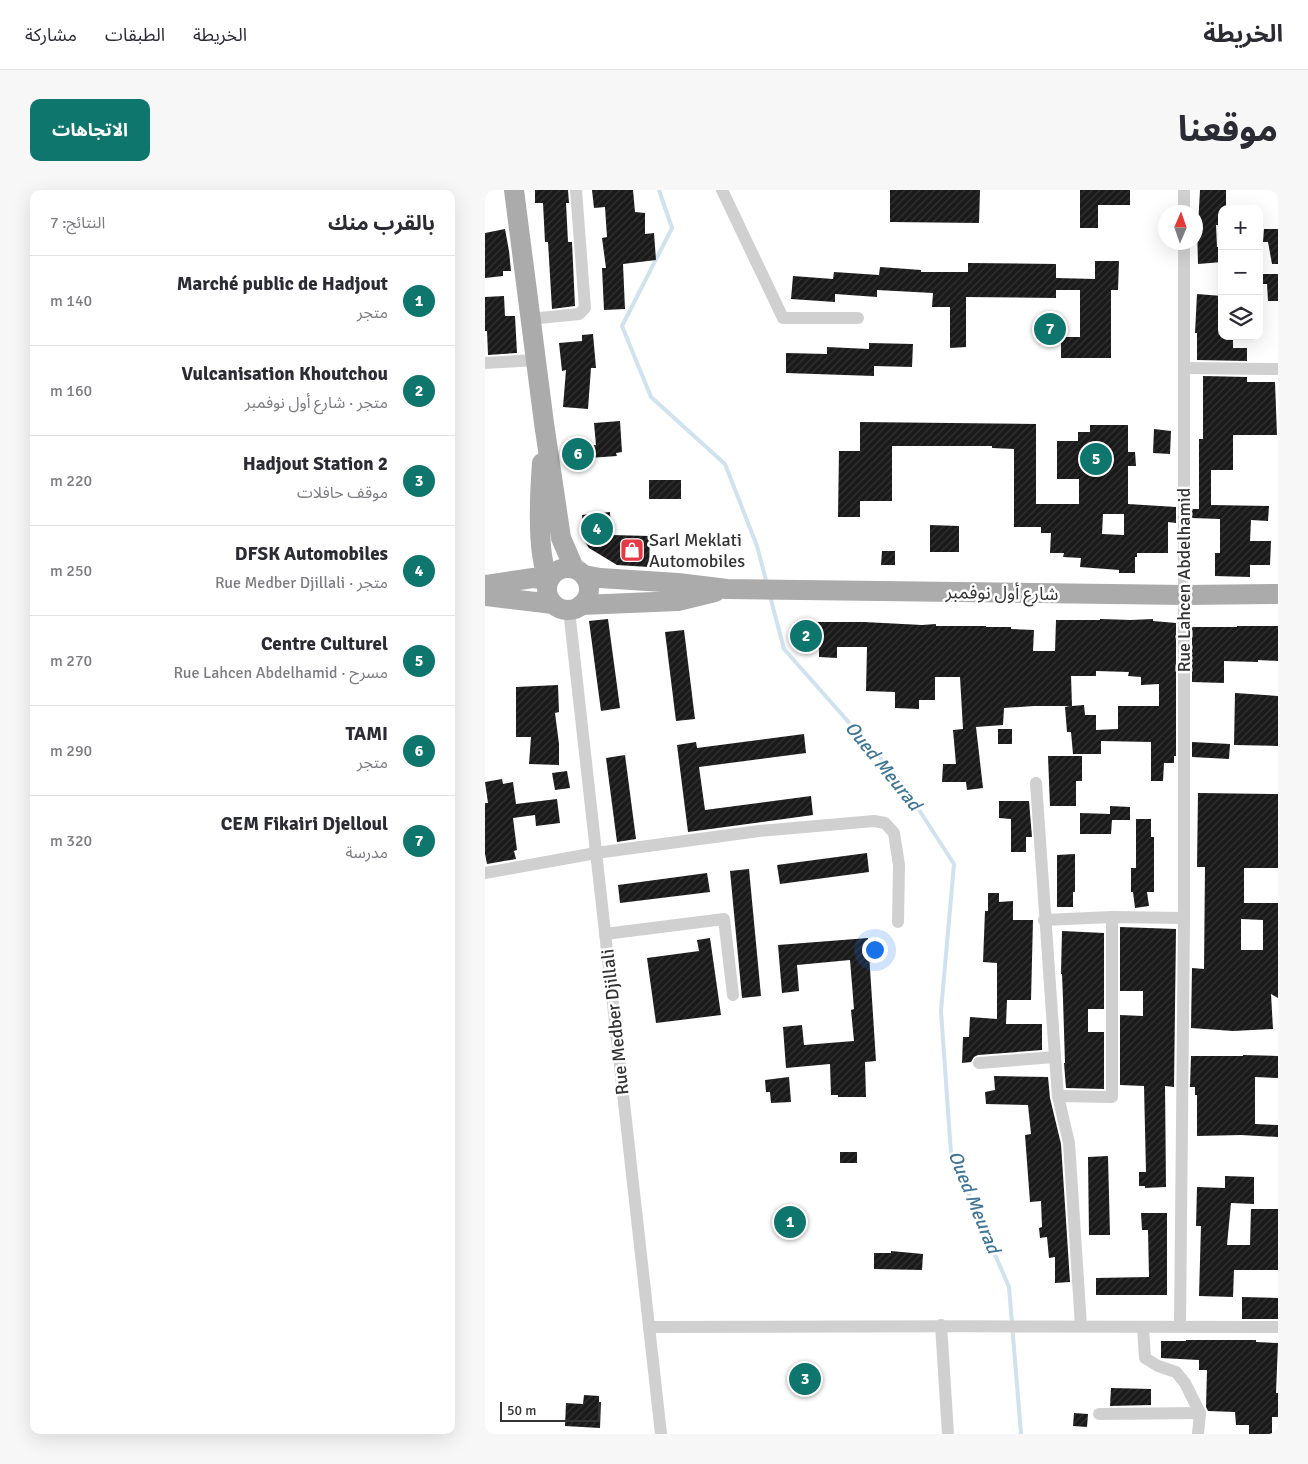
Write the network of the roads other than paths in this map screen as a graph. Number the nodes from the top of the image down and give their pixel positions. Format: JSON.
{"nodes":[{"id":1,"x":514,"y":190,"type":"edge"},
{"id":2,"x":576,"y":190,"type":"edge"},
{"id":3,"x":722,"y":190,"type":"edge"},
{"id":4,"x":1184,"y":190,"type":"edge"},
{"id":5,"x":1184,"y":205,"type":"edge"},
{"id":6,"x":1184,"y":250,"type":"edge"},
{"id":7,"x":858,"y":318,"type":"dead end"},
{"id":8,"x":530,"y":319,"type":"junction"},
{"id":9,"x":535,"y":360,"type":"junction"},
{"id":10,"x":485,"y":363,"type":"edge"},
{"id":11,"x":1184,"y":368,"type":"junction"},
{"id":12,"x":1278,"y":369,"type":"edge"},
{"id":13,"x":543,"y":423,"type":"junction"},
{"id":14,"x":579,"y":572,"type":"junction"},
{"id":15,"x":549,"y":580,"type":"junction"},
{"id":16,"x":485,"y":585,"type":"edge"},
{"id":17,"x":732,"y":589,"type":"junction"},
{"id":18,"x":1278,"y":594,"type":"edge"},
{"id":19,"x":1185,"y":595,"type":"junction"},
{"id":20,"x":485,"y":596,"type":"edge"},
{"id":21,"x":568,"y":606,"type":"junction"},
{"id":22,"x":1036,"y":782,"type":"dead end"},
{"id":23,"x":596,"y":853,"type":"junction"},
{"id":24,"x":485,"y":873,"type":"edge"},
{"id":25,"x":1111,"y":918,"type":"junction"},
{"id":26,"x":1184,"y":918,"type":"junction"},
{"id":27,"x":1044,"y":920,"type":"junction"},
{"id":28,"x":898,"y":922,"type":"dead end"},
{"id":29,"x":605,"y":934,"type":"junction"},
{"id":30,"x":733,"y":996,"type":"dead end"},
{"id":31,"x":1055,"y":1057,"type":"junction"},
{"id":32,"x":979,"y":1063,"type":"dead end"},
{"id":33,"x":1058,"y":1096,"type":"junction"},
{"id":34,"x":941,"y":1325,"type":"junction"},
{"id":35,"x":649,"y":1326,"type":"junction"},
{"id":36,"x":1077,"y":1326,"type":"junction"},
{"id":37,"x":1180,"y":1326,"type":"junction"},
{"id":38,"x":1278,"y":1327,"type":"edge"},
{"id":39,"x":1143,"y":1328,"type":"junction"},
{"id":40,"x":1200,"y":1413,"type":"junction"},
{"id":41,"x":1099,"y":1414,"type":"dead end"},
{"id":42,"x":661,"y":1434,"type":"edge"},
{"id":43,"x":947,"y":1434,"type":"edge"},
{"id":44,"x":1198,"y":1434,"type":"edge"}],
"edges":[{"from":1,"to":8,"type":"main road"},
{"from":2,"to":8,"type":"street"},
{"from":3,"to":7,"type":"street"},
{"from":4,"to":5,"type":"street"},
{"from":6,"to":11,"type":"street","name":"Rue Lahcen Abdelhamid"},
{"from":8,"to":9,"type":"main road"},
{"from":9,"to":10,"type":"street"},
{"from":9,"to":13,"type":"main road"},
{"from":11,"to":12,"type":"street"},
{"from":11,"to":19,"type":"street","name":"Rue Lahcen Abdelhamid"},
{"from":13,"to":14,"type":"main road"},
{"from":13,"to":15,"type":"main road"},
{"from":14,"to":15,"type":"main road"},
{"from":14,"to":17,"type":"main road"},
{"from":14,"to":21,"type":"main road"},
{"from":15,"to":16,"type":"main road"},
{"from":15,"to":21,"type":"main road"},
{"from":17,"to":19,"type":"main road","name":"شارع أول نوفمبر"},
{"from":17,"to":21,"type":"main road"},
{"from":18,"to":19,"type":"main road","name":"شارع أول نوفمبر"},
{"from":19,"to":26,"type":"street","name":"Rue Lahcen Abdelhamid"},
{"from":20,"to":21,"type":"main road"},
{"from":21,"to":23,"type":"street","name":"Rue Medber Djillali"},
{"from":22,"to":27,"type":"street"},
{"from":23,"to":24,"type":"street"},
{"from":23,"to":28,"type":"street"},
{"from":23,"to":29,"type":"street","name":"Rue Medber Djillali"},
{"from":25,"to":26,"type":"street"},
{"from":25,"to":27,"type":"street"},
{"from":25,"to":33,"type":"street"},
{"from":26,"to":37,"type":"street","name":"Rue Lahcen Abdelhamid"},
{"from":27,"to":31,"type":"street"},
{"from":29,"to":30,"type":"street"},
{"from":29,"to":35,"type":"street","name":"Rue Medber Djillali"},
{"from":31,"to":32,"type":"street"},
{"from":31,"to":33,"type":"street"},
{"from":33,"to":36,"type":"street"},
{"from":34,"to":35,"type":"street"},
{"from":34,"to":36,"type":"street"},
{"from":34,"to":43,"type":"street"},
{"from":35,"to":42,"type":"street","name":"Rue Medber Djillali"},
{"from":36,"to":39,"type":"street"},
{"from":37,"to":38,"type":"street"},
{"from":37,"to":39,"type":"street"},
{"from":39,"to":40,"type":"street"},
{"from":40,"to":41,"type":"street"},
{"from":40,"to":44,"type":"street"}]}
